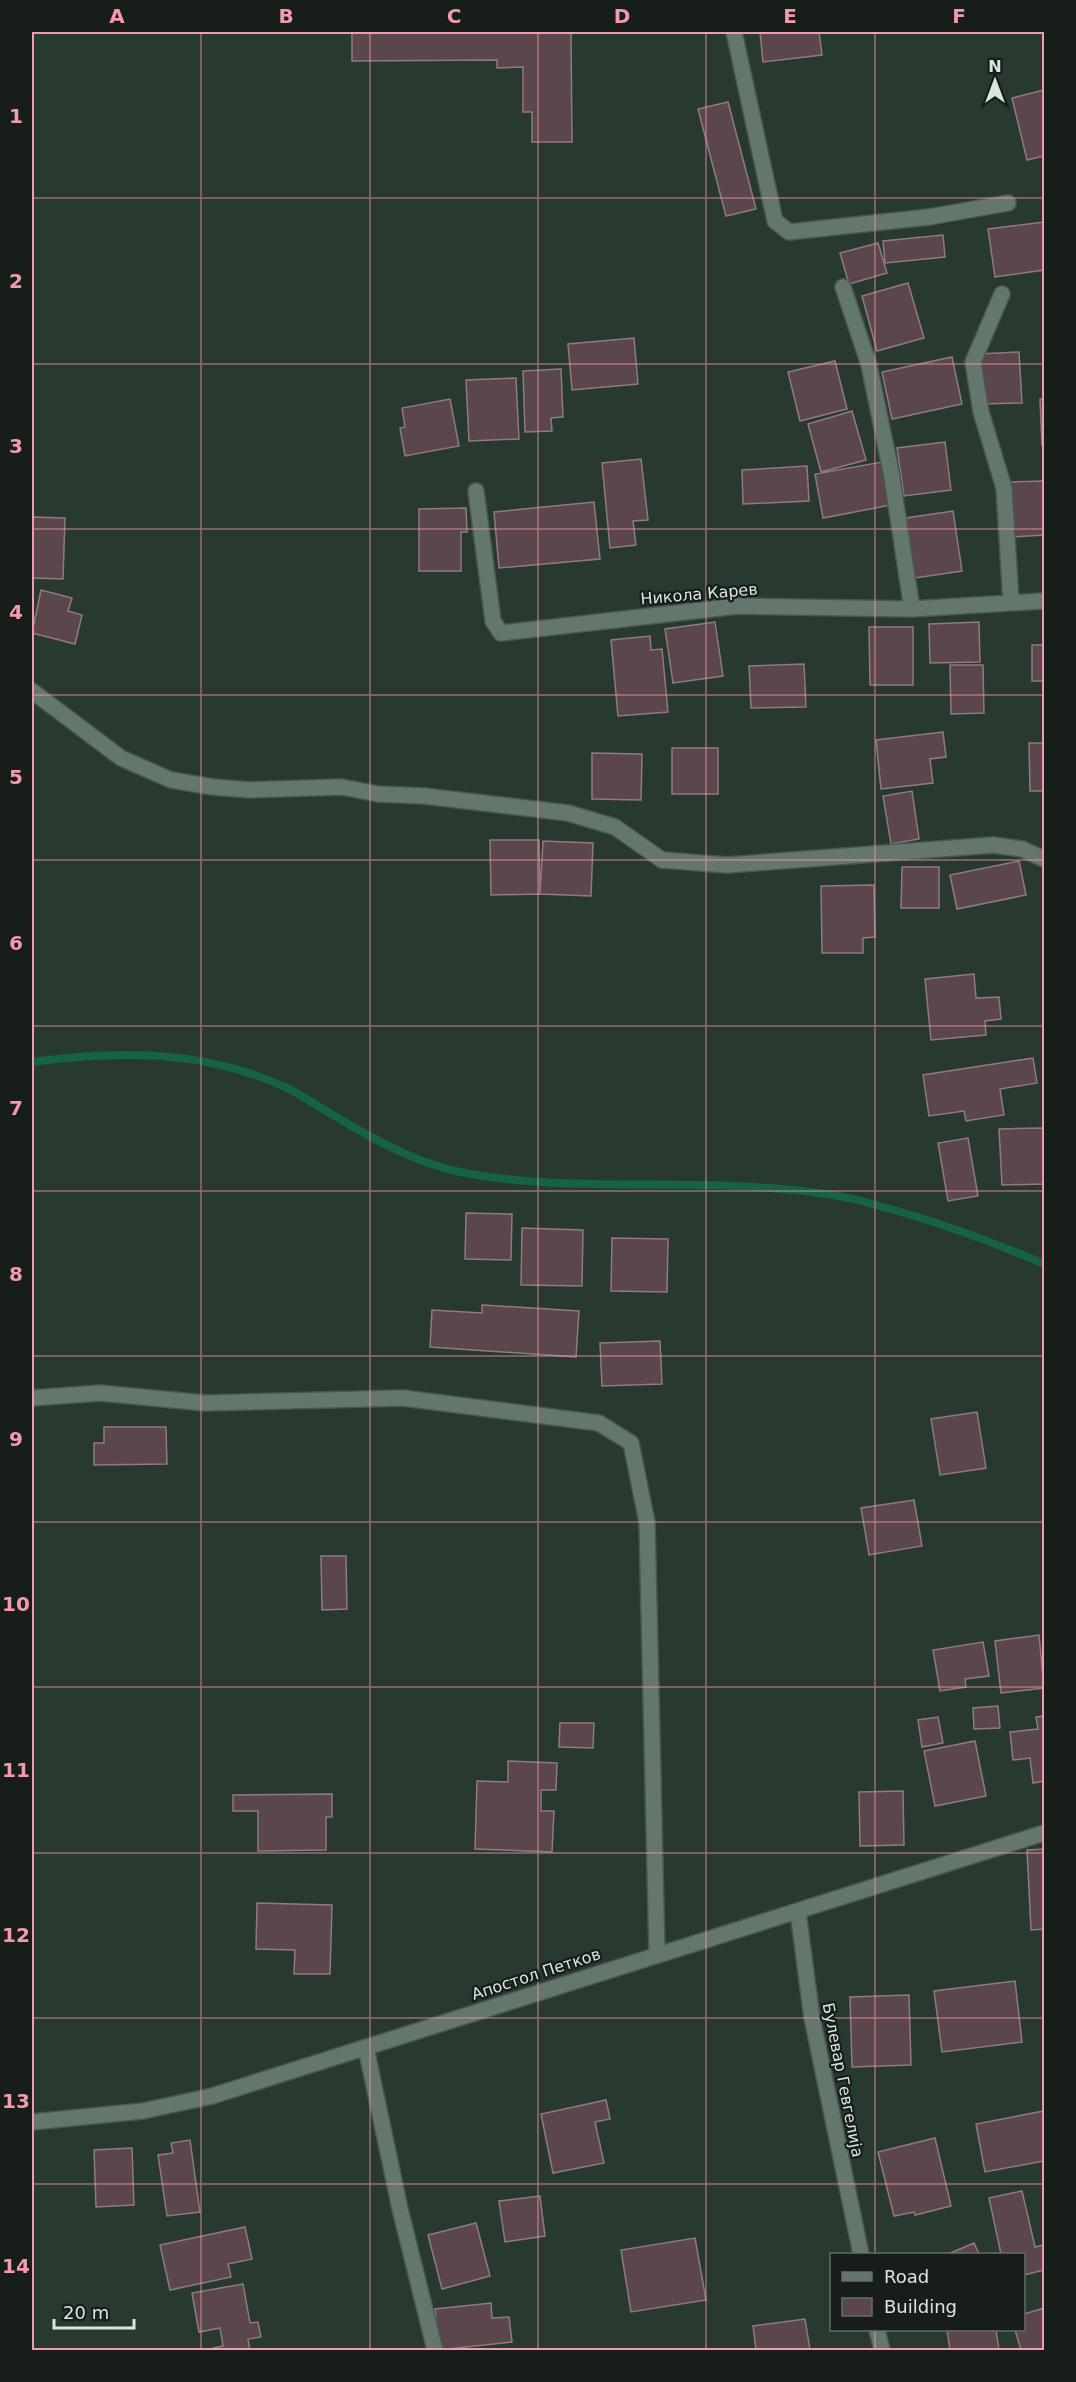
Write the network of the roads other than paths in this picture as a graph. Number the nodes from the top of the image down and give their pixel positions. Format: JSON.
{"nodes":[{"id":1,"x":734,"y":32,"type":"edge"},
{"id":2,"x":1008,"y":203,"type":"dead end"},
{"id":3,"x":843,"y":287,"type":"dead end"},
{"id":4,"x":1002,"y":294,"type":"dead end"},
{"id":5,"x":476,"y":491,"type":"dead end"},
{"id":6,"x":1044,"y":601,"type":"edge"},
{"id":7,"x":1011,"y":602,"type":"junction"},
{"id":8,"x":912,"y":609,"type":"junction"},
{"id":9,"x":32,"y":691,"type":"edge"},
{"id":10,"x":1044,"y":859,"type":"edge"},
{"id":11,"x":32,"y":1398,"type":"edge"},
{"id":12,"x":1044,"y":1833,"type":"edge"},
{"id":13,"x":798,"y":1912,"type":"junction"},
{"id":14,"x":657,"y":1954,"type":"junction"},
{"id":15,"x":366,"y":2048,"type":"junction"},
{"id":16,"x":32,"y":2122,"type":"edge"},
{"id":17,"x":861,"y":2253,"type":"edge"},
{"id":18,"x":877,"y":2331,"type":"edge"},
{"id":19,"x":435,"y":2350,"type":"edge"},
{"id":20,"x":882,"y":2350,"type":"edge"}],
"edges":[{"from":1,"to":2,"type":"street"},
{"from":3,"to":8,"type":"street"},
{"from":4,"to":7,"type":"street"},
{"from":5,"to":8,"type":"street","name":"Никола Карев"},
{"from":6,"to":7,"type":"street","name":"Никола Карев"},
{"from":7,"to":8,"type":"street","name":"Никола Карев"},
{"from":9,"to":10,"type":"street"},
{"from":11,"to":14,"type":"street"},
{"from":12,"to":13,"type":"street","name":"Апостол Петков"},
{"from":13,"to":14,"type":"street","name":"Апостол Петков"},
{"from":13,"to":17,"type":"street","name":"Булевар Гевгелија"},
{"from":14,"to":15,"type":"street","name":"Апостол Петков"},
{"from":15,"to":16,"type":"street","name":"Апостол Петков"},
{"from":15,"to":19,"type":"street"},
{"from":18,"to":20,"type":"street"}]}
